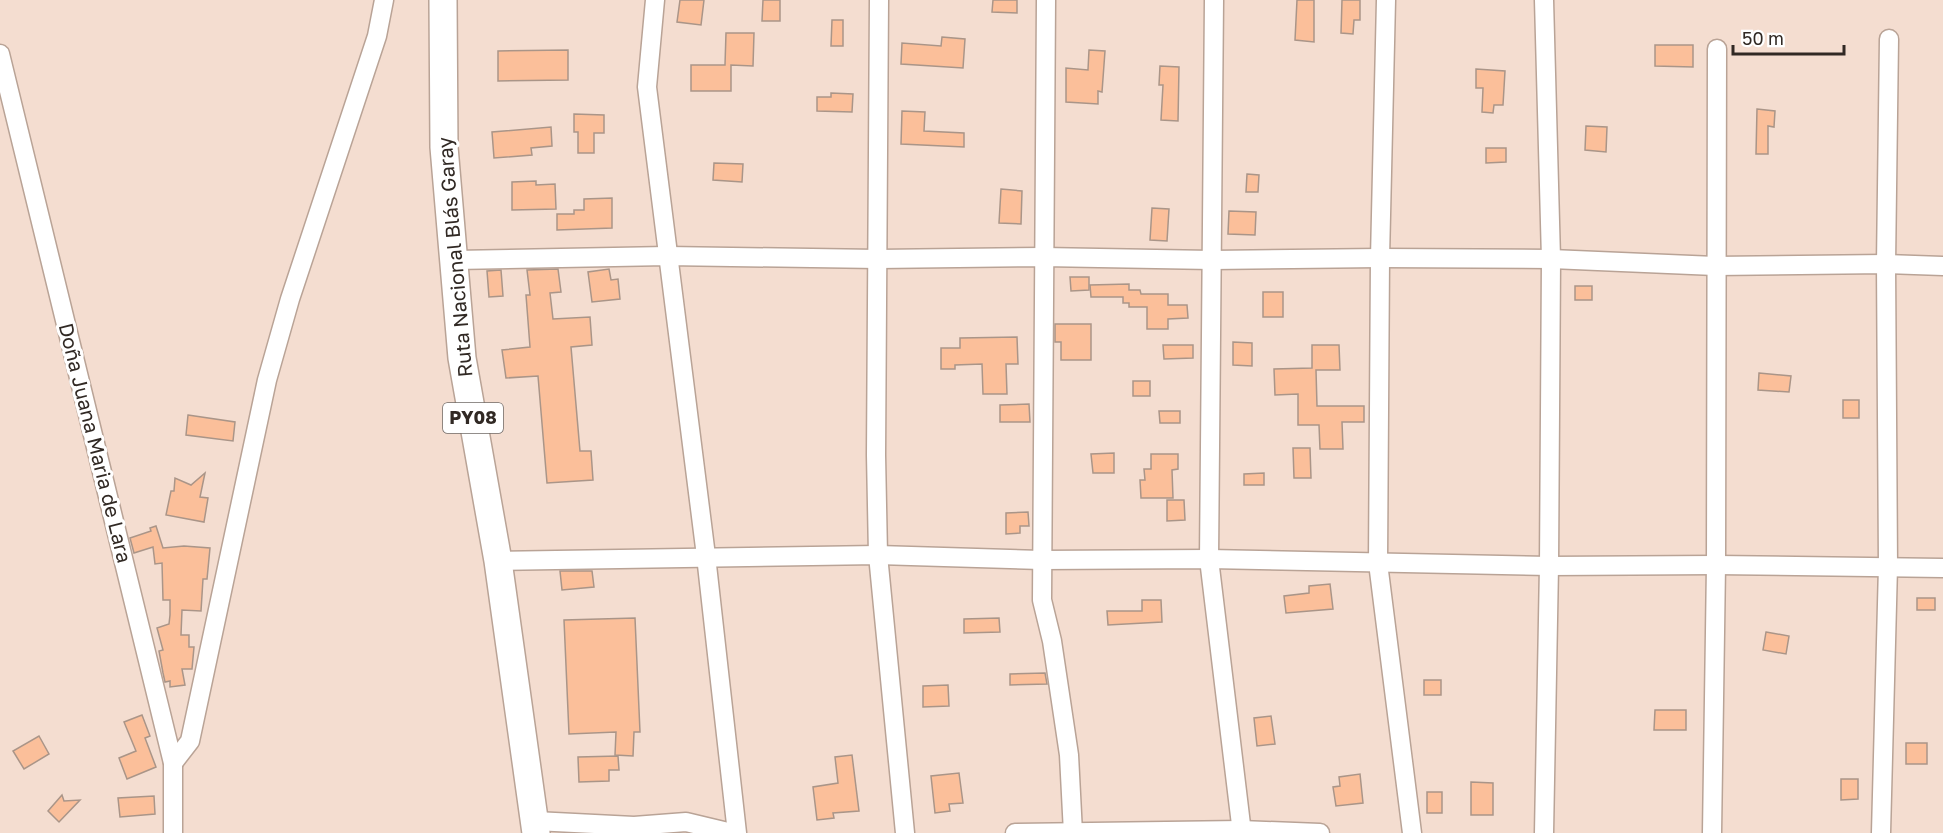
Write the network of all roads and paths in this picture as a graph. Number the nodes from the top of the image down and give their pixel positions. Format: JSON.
{"nodes":[{"id":1,"x":384,"y":0,"type":"edge"},
{"id":2,"x":443,"y":0,"type":"edge"},
{"id":3,"x":655,"y":0,"type":"edge"},
{"id":4,"x":879,"y":0,"type":"edge"},
{"id":5,"x":1046,"y":0,"type":"edge"},
{"id":6,"x":1214,"y":0,"type":"edge"},
{"id":7,"x":1386,"y":0,"type":"edge"},
{"id":8,"x":1544,"y":0,"type":"edge"},
{"id":9,"x":1889,"y":39,"type":"dead end"},
{"id":10,"x":1717,"y":49,"type":"dead end"},
{"id":11,"x":0,"y":54,"type":"edge"},
{"id":12,"x":667,"y":256,"type":"junction"},
{"id":13,"x":1043,"y":257,"type":"junction"},
{"id":14,"x":1380,"y":258,"type":"junction"},
{"id":15,"x":878,"y":259,"type":"junction"},
{"id":16,"x":1551,"y":259,"type":"junction"},
{"id":17,"x":455,"y":260,"type":"junction"},
{"id":18,"x":1212,"y":260,"type":"junction"},
{"id":19,"x":1886,"y":264,"type":"junction"},
{"id":20,"x":1715,"y":266,"type":"junction"},
{"id":21,"x":1943,"y":266,"type":"edge"},
{"id":22,"x":878,"y":555,"type":"junction"},
{"id":23,"x":706,"y":556,"type":"junction"},
{"id":24,"x":1209,"y":559,"type":"junction"},
{"id":25,"x":1041,"y":560,"type":"junction"},
{"id":26,"x":498,"y":561,"type":"junction"},
{"id":27,"x":1378,"y":563,"type":"junction"},
{"id":28,"x":1716,"y":565,"type":"junction"},
{"id":29,"x":1550,"y":566,"type":"junction"},
{"id":30,"x":1888,"y":567,"type":"junction"},
{"id":31,"x":1943,"y":568,"type":"edge"},
{"id":32,"x":173,"y":763,"type":"junction"},
{"id":33,"x":535,"y":827,"type":"edge"},
{"id":34,"x":1073,"y":832,"type":"edge"},
{"id":35,"x":1242,"y":832,"type":"edge"},
{"id":36,"x":173,"y":833,"type":"edge"},
{"id":37,"x":732,"y":833,"type":"edge"},
{"id":38,"x":737,"y":833,"type":"edge"},
{"id":39,"x":905,"y":833,"type":"edge"},
{"id":40,"x":1015,"y":833,"type":"edge"},
{"id":41,"x":1320,"y":833,"type":"edge"},
{"id":42,"x":1412,"y":833,"type":"edge"},
{"id":43,"x":1544,"y":833,"type":"edge"},
{"id":44,"x":1712,"y":833,"type":"edge"},
{"id":45,"x":1881,"y":833,"type":"edge"}],
"edges":[{"from":1,"to":32,"type":"street"},
{"from":2,"to":17,"type":"highway","name":"Ruta Nacional Blás Garay","number":"PY08"},
{"from":3,"to":12,"type":"street"},
{"from":4,"to":15,"type":"street"},
{"from":5,"to":13,"type":"street"},
{"from":6,"to":18,"type":"street"},
{"from":7,"to":14,"type":"street"},
{"from":8,"to":16,"type":"street"},
{"from":9,"to":19,"type":"street"},
{"from":10,"to":20,"type":"street"},
{"from":11,"to":32,"type":"street","name":"Doña Juana Maria de Lara"},
{"from":12,"to":15,"type":"street"},
{"from":12,"to":17,"type":"street"},
{"from":12,"to":23,"type":"street"},
{"from":13,"to":15,"type":"street"},
{"from":13,"to":18,"type":"street"},
{"from":13,"to":25,"type":"street"},
{"from":14,"to":16,"type":"street"},
{"from":14,"to":18,"type":"street"},
{"from":14,"to":27,"type":"street"},
{"from":15,"to":22,"type":"street"},
{"from":16,"to":20,"type":"street"},
{"from":16,"to":29,"type":"street"},
{"from":17,"to":26,"type":"highway","name":"Ruta Nacional Blás Garay","number":"PY08"},
{"from":18,"to":24,"type":"street"},
{"from":19,"to":20,"type":"street"},
{"from":19,"to":21,"type":"street"},
{"from":19,"to":30,"type":"street"},
{"from":20,"to":28,"type":"street"},
{"from":22,"to":23,"type":"street"},
{"from":22,"to":25,"type":"street"},
{"from":22,"to":39,"type":"street"},
{"from":23,"to":26,"type":"street"},
{"from":23,"to":38,"type":"street"},
{"from":24,"to":25,"type":"street"},
{"from":24,"to":27,"type":"street"},
{"from":24,"to":35,"type":"street"},
{"from":25,"to":34,"type":"street"},
{"from":26,"to":33,"type":"highway","name":"Ruta Nacional Blás Garay","number":"PY08"},
{"from":27,"to":29,"type":"street"},
{"from":27,"to":42,"type":"street"},
{"from":28,"to":29,"type":"street"},
{"from":28,"to":30,"type":"street"},
{"from":28,"to":44,"type":"street"},
{"from":29,"to":43,"type":"street"},
{"from":30,"to":31,"type":"street"},
{"from":30,"to":45,"type":"street"},
{"from":32,"to":36,"type":"street","name":"Doña Juana Maria de Lara"},
{"from":33,"to":37,"type":"street"},
{"from":34,"to":35,"type":"street"},
{"from":34,"to":40,"type":"street"},
{"from":35,"to":41,"type":"street"}]}
